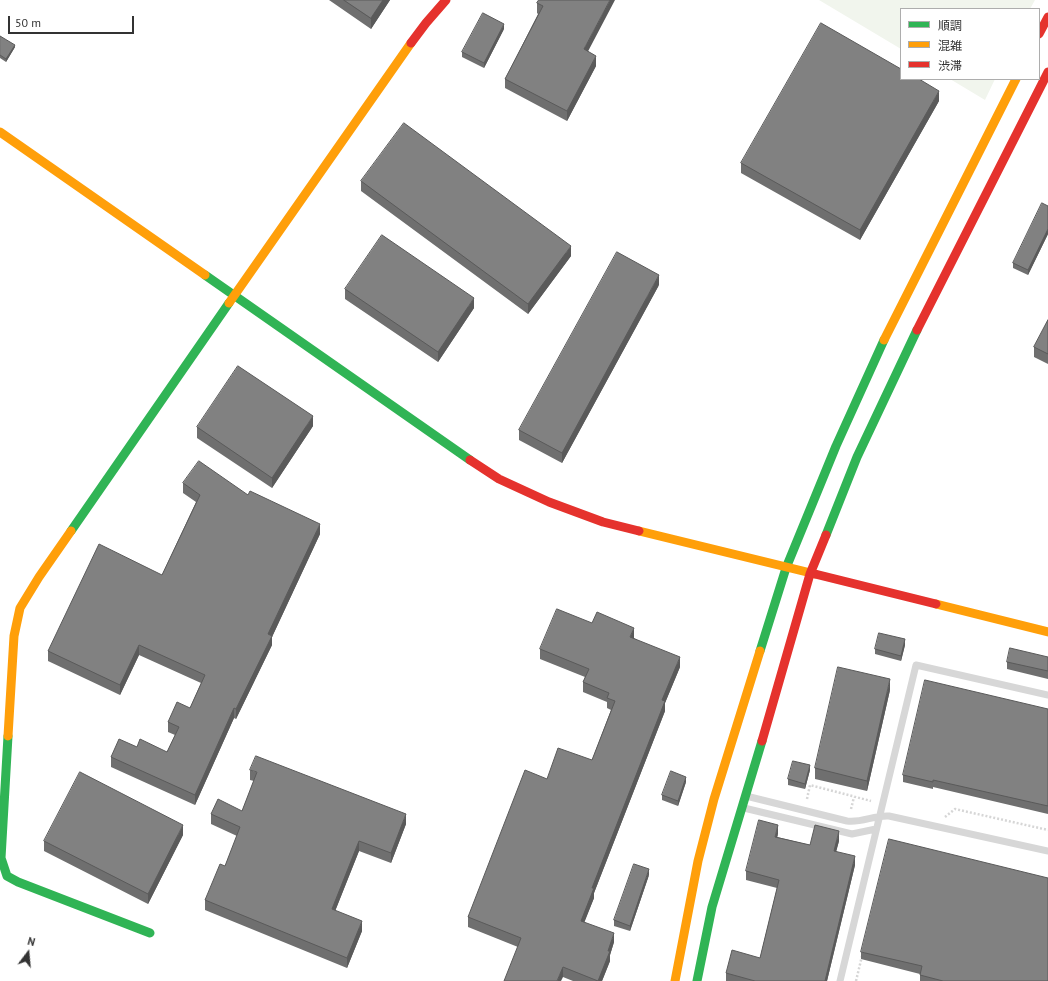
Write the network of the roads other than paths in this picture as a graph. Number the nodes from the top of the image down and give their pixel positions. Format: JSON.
{"nodes":[{"id":1,"x":446,"y":0,"type":"edge"},
{"id":2,"x":1048,"y":16,"type":"edge"},
{"id":3,"x":1040,"y":32,"type":"edge"},
{"id":4,"x":1048,"y":72,"type":"edge"},
{"id":5,"x":1015,"y":80,"type":"edge"},
{"id":6,"x":0,"y":132,"type":"edge"},
{"id":7,"x":235,"y":296,"type":"junction"},
{"id":8,"x":786,"y":568,"type":"junction"},
{"id":9,"x":810,"y":574,"type":"junction"},
{"id":10,"x":1048,"y":632,"type":"edge"},
{"id":11,"x":1048,"y":695,"type":"edge"},
{"id":12,"x":745,"y":796,"type":"junction"},
{"id":13,"x":742,"y":807,"type":"junction"},
{"id":14,"x":880,"y":816,"type":"junction"},
{"id":15,"x":876,"y":829,"type":"junction"},
{"id":16,"x":1048,"y":851,"type":"edge"},
{"id":17,"x":150,"y":933,"type":"dead end"},
{"id":18,"x":675,"y":981,"type":"edge"},
{"id":19,"x":697,"y":981,"type":"edge"},
{"id":20,"x":840,"y":981,"type":"edge"}],
"edges":[{"from":1,"to":7,"type":"street"},
{"from":2,"to":3,"type":"street"},
{"from":4,"to":9,"type":"street"},
{"from":5,"to":8,"type":"street"},
{"from":6,"to":7,"type":"street"},
{"from":7,"to":8,"type":"street"},
{"from":7,"to":17,"type":"street"},
{"from":8,"to":9,"type":"street"},
{"from":8,"to":18,"type":"street"},
{"from":9,"to":10,"type":"street"},
{"from":9,"to":12,"type":"street"},
{"from":11,"to":14,"type":"lane"},
{"from":12,"to":13,"type":"street"},
{"from":12,"to":14,"type":"lane"},
{"from":13,"to":15,"type":"lane"},
{"from":13,"to":19,"type":"street"},
{"from":14,"to":15,"type":"lane"},
{"from":14,"to":16,"type":"lane"},
{"from":15,"to":20,"type":"lane"}]}
